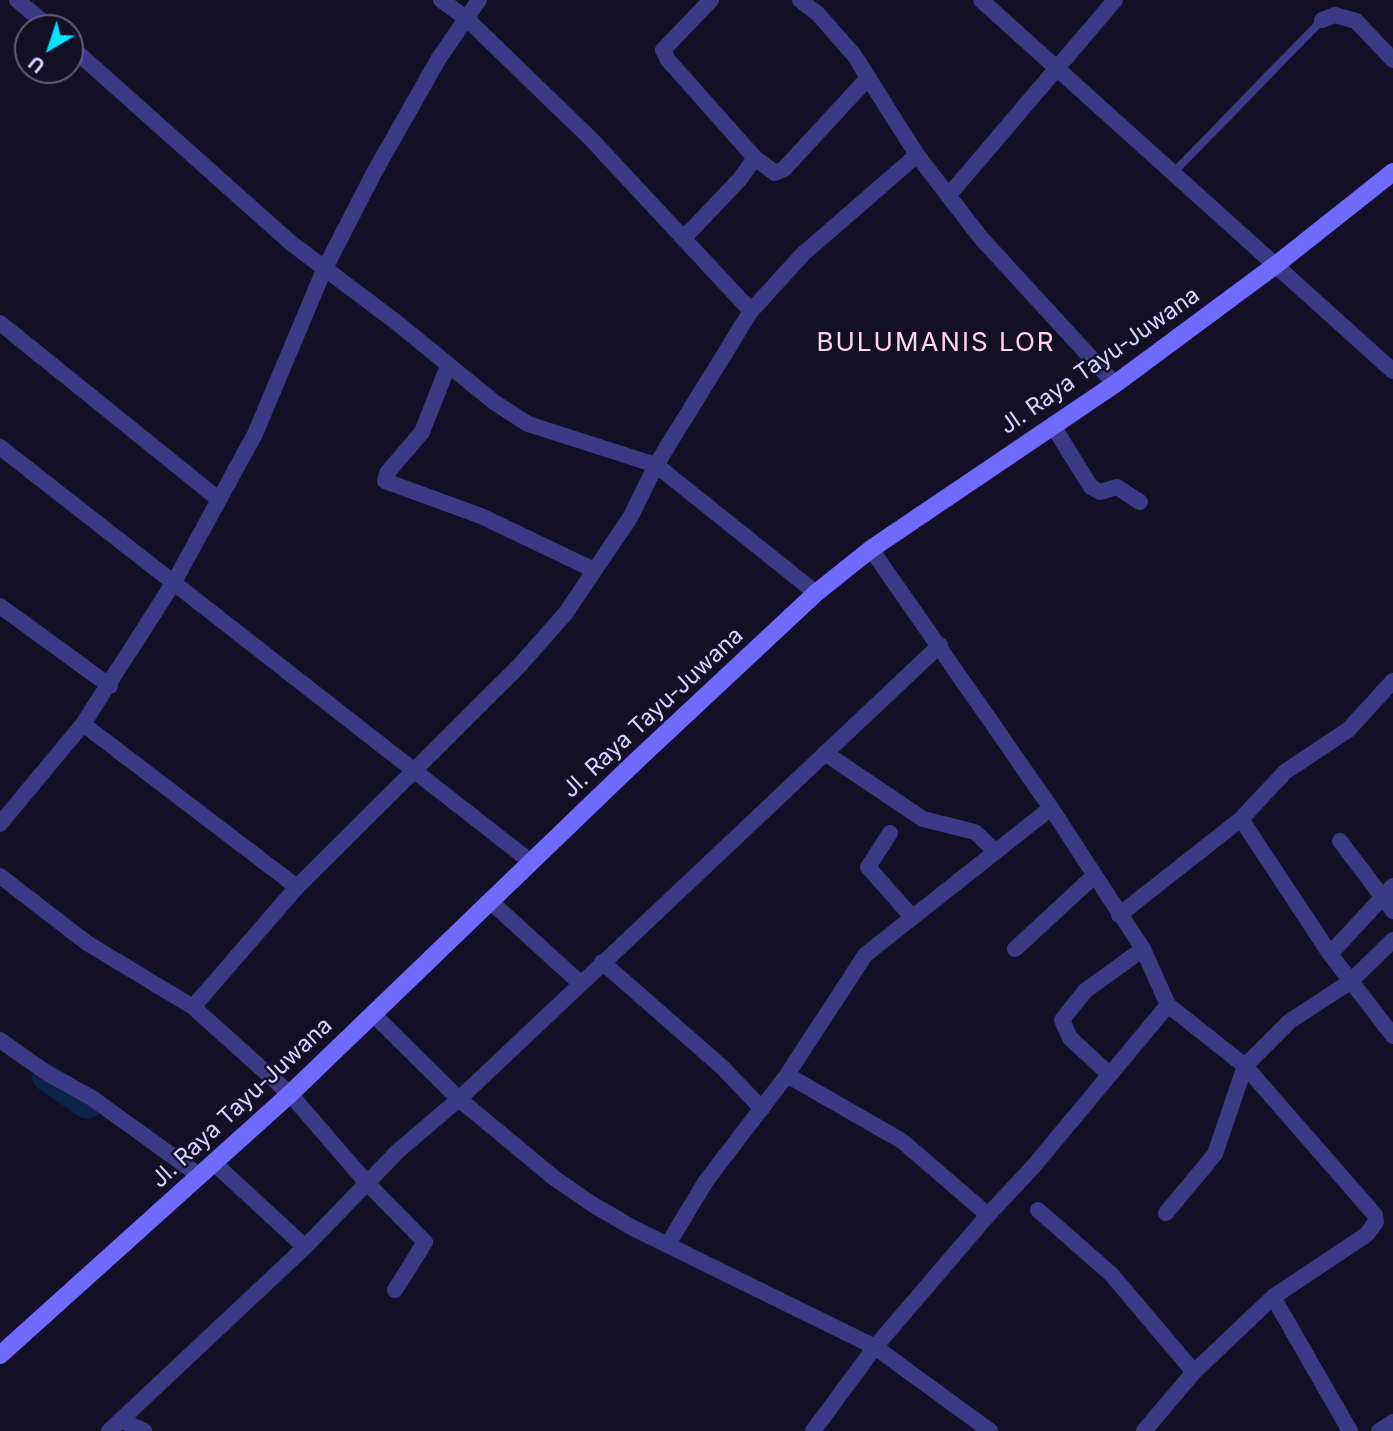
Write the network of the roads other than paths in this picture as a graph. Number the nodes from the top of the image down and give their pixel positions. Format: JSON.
{"nodes":[{"id":1,"x":18,"y":0,"type":"edge"},
{"id":2,"x":441,"y":0,"type":"edge"},
{"id":3,"x":479,"y":0,"type":"edge"},
{"id":4,"x":710,"y":0,"type":"edge"},
{"id":5,"x":800,"y":0,"type":"edge"},
{"id":6,"x":981,"y":0,"type":"edge"},
{"id":7,"x":1115,"y":0,"type":"edge"},
{"id":8,"x":34,"y":14,"type":"edge"},
{"id":9,"x":466,"y":18,"type":"junction"},
{"id":10,"x":1322,"y":20,"type":"joint"},
{"id":11,"x":84,"y":59,"type":"edge"},
{"id":12,"x":1393,"y":60,"type":"edge"},
{"id":13,"x":1059,"y":67,"type":"junction"},
{"id":14,"x":868,"y":78,"type":"junction"},
{"id":15,"x":917,"y":155,"type":"junction"},
{"id":16,"x":755,"y":158,"type":"junction"},
{"id":17,"x":1174,"y":172,"type":"junction"},
{"id":18,"x":1393,"y":172,"type":"edge"},
{"id":19,"x":949,"y":195,"type":"junction"},
{"id":20,"x":684,"y":237,"type":"junction"},
{"id":21,"x":1277,"y":264,"type":"junction"},
{"id":22,"x":324,"y":270,"type":"junction"},
{"id":23,"x":751,"y":311,"type":"junction"},
{"id":24,"x":0,"y":323,"type":"edge"},
{"id":25,"x":448,"y":366,"type":"junction"},
{"id":26,"x":1393,"y":371,"type":"edge"},
{"id":27,"x":1115,"y":384,"type":"junction"},
{"id":28,"x":1053,"y":426,"type":"junction"},
{"id":29,"x":0,"y":447,"type":"edge"},
{"id":30,"x":656,"y":465,"type":"junction"},
{"id":31,"x":217,"y":498,"type":"junction"},
{"id":32,"x":1140,"y":502,"type":"dead end"},
{"id":33,"x":871,"y":550,"type":"junction"},
{"id":34,"x":594,"y":570,"type":"junction"},
{"id":35,"x":174,"y":582,"type":"junction"},
{"id":36,"x":816,"y":593,"type":"junction"},
{"id":37,"x":0,"y":606,"type":"edge"},
{"id":38,"x":940,"y":645,"type":"junction"},
{"id":39,"x":1393,"y":681,"type":"edge"},
{"id":40,"x":110,"y":686,"type":"junction"},
{"id":41,"x":83,"y":724,"type":"junction"},
{"id":42,"x":825,"y":753,"type":"junction"},
{"id":43,"x":415,"y":770,"type":"junction"},
{"id":44,"x":1051,"y":808,"type":"junction"},
{"id":45,"x":1241,"y":820,"type":"junction"},
{"id":46,"x":0,"y":824,"type":"edge"},
{"id":47,"x":890,"y":833,"type":"dead end"},
{"id":48,"x":1340,"y":841,"type":"dead end"},
{"id":49,"x":995,"y":850,"type":"junction"},
{"id":50,"x":531,"y":862,"type":"junction"},
{"id":51,"x":0,"y":876,"type":"edge"},
{"id":52,"x":1094,"y":876,"type":"junction"},
{"id":53,"x":297,"y":887,"type":"junction"},
{"id":54,"x":1388,"y":892,"type":"edge"},
{"id":55,"x":490,"y":901,"type":"junction"},
{"id":56,"x":1393,"y":911,"type":"edge"},
{"id":57,"x":1119,"y":915,"type":"junction"},
{"id":58,"x":912,"y":916,"type":"junction"},
{"id":59,"x":1393,"y":940,"type":"edge"},
{"id":60,"x":1015,"y":949,"type":"dead end"},
{"id":61,"x":1143,"y":950,"type":"junction"},
{"id":62,"x":1330,"y":954,"type":"junction"},
{"id":63,"x":602,"y":962,"type":"junction"},
{"id":64,"x":1350,"y":982,"type":"junction"},
{"id":65,"x":580,"y":983,"type":"junction"},
{"id":66,"x":1168,"y":1005,"type":"junction"},
{"id":67,"x":193,"y":1007,"type":"junction"},
{"id":68,"x":373,"y":1014,"type":"junction"},
{"id":69,"x":1393,"y":1036,"type":"edge"},
{"id":70,"x":0,"y":1040,"type":"edge"},
{"id":71,"x":1245,"y":1066,"type":"junction"},
{"id":72,"x":1109,"y":1074,"type":"junction"},
{"id":73,"x":787,"y":1075,"type":"junction"},
{"id":74,"x":290,"y":1094,"type":"junction"},
{"id":75,"x":459,"y":1099,"type":"junction"},
{"id":76,"x":762,"y":1109,"type":"junction"},
{"id":77,"x":215,"y":1164,"type":"junction"},
{"id":78,"x":200,"y":1176,"type":"junction"},
{"id":79,"x":366,"y":1182,"type":"junction"},
{"id":80,"x":1038,"y":1210,"type":"dead end"},
{"id":81,"x":1166,"y":1213,"type":"dead end"},
{"id":82,"x":988,"y":1215,"type":"junction"},
{"id":83,"x":668,"y":1244,"type":"junction"},
{"id":84,"x":305,"y":1247,"type":"junction"},
{"id":85,"x":395,"y":1290,"type":"dead end"},
{"id":86,"x":1273,"y":1297,"type":"junction"},
{"id":87,"x":875,"y":1347,"type":"junction"},
{"id":88,"x":0,"y":1355,"type":"edge"},
{"id":89,"x":1194,"y":1372,"type":"junction"},
{"id":90,"x":1393,"y":1422,"type":"edge"},
{"id":91,"x":115,"y":1425,"type":"edge"},
{"id":92,"x":144,"y":1431,"type":"edge"},
{"id":93,"x":813,"y":1431,"type":"edge"},
{"id":94,"x":990,"y":1431,"type":"edge"},
{"id":95,"x":1144,"y":1431,"type":"edge"},
{"id":96,"x":1350,"y":1431,"type":"edge"},
{"id":97,"x":1379,"y":1431,"type":"edge"}],
"edges":[{"from":1,"to":8,"type":"street"},
{"from":2,"to":9,"type":"street"},
{"from":3,"to":9,"type":"street"},
{"from":4,"to":16,"type":"street"},
{"from":5,"to":14,"type":"street"},
{"from":6,"to":13,"type":"street"},
{"from":7,"to":13,"type":"street"},
{"from":9,"to":20,"type":"street"},
{"from":9,"to":22,"type":"street"},
{"from":10,"to":12,"type":"street"},
{"from":10,"to":17,"type":"lane"},
{"from":11,"to":22,"type":"street"},
{"from":13,"to":17,"type":"street"},
{"from":13,"to":19,"type":"street"},
{"from":14,"to":15,"type":"street"},
{"from":14,"to":16,"type":"street"},
{"from":15,"to":19,"type":"street"},
{"from":15,"to":23,"type":"street"},
{"from":16,"to":20,"type":"street"},
{"from":17,"to":21,"type":"street"},
{"from":18,"to":21,"type":"main road","name":"Jl. Raya Tayu-Juwana"},
{"from":19,"to":27,"type":"street"},
{"from":20,"to":23,"type":"street"},
{"from":21,"to":26,"type":"street"},
{"from":21,"to":27,"type":"main road","name":"Jl. Raya Tayu-Juwana"},
{"from":22,"to":25,"type":"street"},
{"from":22,"to":31,"type":"street"},
{"from":23,"to":30,"type":"street"},
{"from":24,"to":31,"type":"street"},
{"from":25,"to":30,"type":"street"},
{"from":25,"to":34,"type":"street"},
{"from":27,"to":28,"type":"main road","name":"Jl. Raya Tayu-Juwana"},
{"from":28,"to":32,"type":"street"},
{"from":28,"to":33,"type":"main road","name":"Jl. Raya Tayu-Juwana"},
{"from":29,"to":35,"type":"street"},
{"from":30,"to":34,"type":"street"},
{"from":30,"to":36,"type":"street"},
{"from":31,"to":35,"type":"street"},
{"from":33,"to":36,"type":"main road","name":"Jl. Raya Tayu-Juwana"},
{"from":33,"to":38,"type":"street"},
{"from":34,"to":43,"type":"street"},
{"from":35,"to":40,"type":"street"},
{"from":35,"to":43,"type":"street"},
{"from":36,"to":50,"type":"main road","name":"Jl. Raya Tayu-Juwana"},
{"from":37,"to":40,"type":"street"},
{"from":38,"to":42,"type":"street"},
{"from":38,"to":44,"type":"street"},
{"from":39,"to":45,"type":"street"},
{"from":40,"to":41,"type":"street"},
{"from":41,"to":46,"type":"street"},
{"from":41,"to":53,"type":"street"},
{"from":42,"to":49,"type":"street"},
{"from":42,"to":63,"type":"street"},
{"from":43,"to":50,"type":"street"},
{"from":43,"to":53,"type":"street"},
{"from":44,"to":49,"type":"street"},
{"from":44,"to":52,"type":"street"},
{"from":45,"to":57,"type":"street"},
{"from":45,"to":62,"type":"street"},
{"from":47,"to":58,"type":"street"},
{"from":48,"to":54,"type":"street"},
{"from":49,"to":58,"type":"street"},
{"from":50,"to":55,"type":"main road","name":"Jl. Raya Tayu-Juwana"},
{"from":51,"to":67,"type":"street"},
{"from":52,"to":57,"type":"street"},
{"from":52,"to":60,"type":"street"},
{"from":53,"to":67,"type":"street"},
{"from":54,"to":56,"type":"street"},
{"from":54,"to":62,"type":"street"},
{"from":55,"to":65,"type":"street"},
{"from":55,"to":68,"type":"main road","name":"Jl. Raya Tayu-Juwana"},
{"from":57,"to":61,"type":"street"},
{"from":58,"to":73,"type":"street"},
{"from":59,"to":64,"type":"street"},
{"from":61,"to":66,"type":"street"},
{"from":61,"to":72,"type":"street"},
{"from":62,"to":64,"type":"street"},
{"from":63,"to":65,"type":"street"},
{"from":63,"to":76,"type":"street"},
{"from":64,"to":69,"type":"street"},
{"from":64,"to":71,"type":"street"},
{"from":65,"to":75,"type":"street"},
{"from":66,"to":71,"type":"street"},
{"from":66,"to":72,"type":"street"},
{"from":67,"to":74,"type":"street"},
{"from":68,"to":74,"type":"main road","name":"Jl. Raya Tayu-Juwana"},
{"from":68,"to":75,"type":"street"},
{"from":70,"to":78,"type":"street"},
{"from":71,"to":81,"type":"street"},
{"from":71,"to":86,"type":"street"},
{"from":72,"to":82,"type":"street"},
{"from":73,"to":76,"type":"street"},
{"from":73,"to":82,"type":"street"},
{"from":74,"to":77,"type":"main road","name":"Jl. Raya Tayu-Juwana"},
{"from":74,"to":79,"type":"street"},
{"from":75,"to":79,"type":"street"},
{"from":75,"to":83,"type":"street"},
{"from":76,"to":83,"type":"street"},
{"from":77,"to":78,"type":"main road","name":"Jl. Raya Tayu-Juwana"},
{"from":77,"to":84,"type":"street"},
{"from":78,"to":88,"type":"main road","name":"Jl. Raya Tayu-Juwana"},
{"from":79,"to":84,"type":"street"},
{"from":79,"to":85,"type":"street"},
{"from":80,"to":89,"type":"street"},
{"from":82,"to":87,"type":"street"},
{"from":83,"to":87,"type":"street"},
{"from":84,"to":91,"type":"street"},
{"from":86,"to":89,"type":"street"},
{"from":86,"to":96,"type":"street"},
{"from":87,"to":93,"type":"street"},
{"from":87,"to":94,"type":"street"},
{"from":89,"to":95,"type":"street"},
{"from":90,"to":97,"type":"street"},
{"from":91,"to":92,"type":"street"}]}
